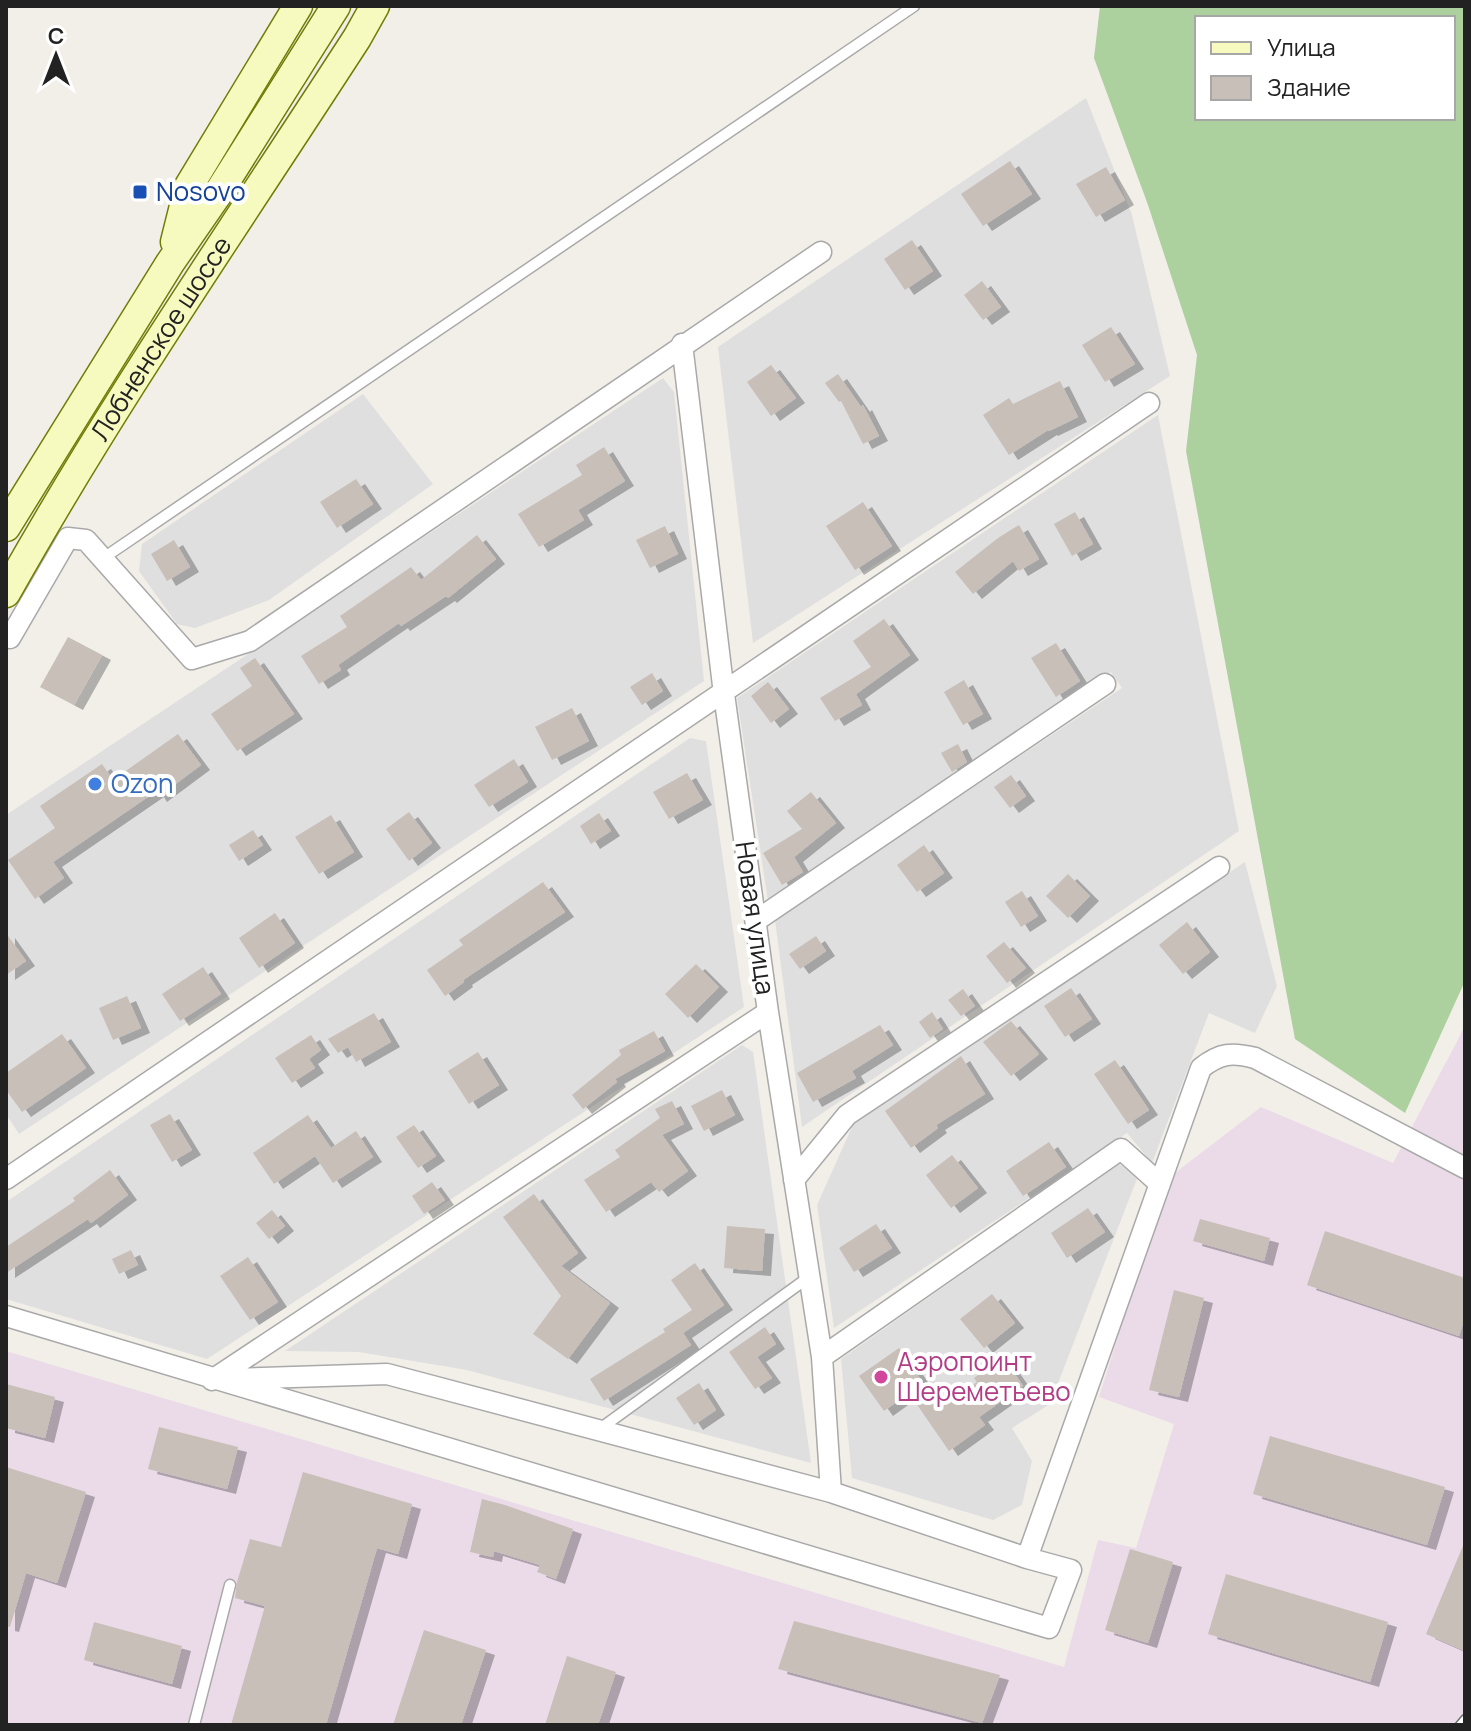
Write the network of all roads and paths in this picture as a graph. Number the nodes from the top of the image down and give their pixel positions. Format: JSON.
{"nodes":[{"id":1,"x":336,"y":6,"type":"edge"},
{"id":2,"x":375,"y":6,"type":"edge"},
{"id":3,"x":914,"y":6,"type":"edge"},
{"id":4,"x":294,"y":7,"type":"edge"},
{"id":5,"x":821,"y":252,"type":"dead end"},
{"id":6,"x":170,"y":263,"type":"junction"},
{"id":7,"x":682,"y":344,"type":"junction"},
{"id":8,"x":1149,"y":403,"type":"dead end"},
{"id":9,"x":6,"y":527,"type":"edge"},
{"id":10,"x":102,"y":559,"type":"junction"},
{"id":11,"x":20,"y":568,"type":"junction"},
{"id":12,"x":6,"y":593,"type":"edge"},
{"id":13,"x":8,"y":642,"type":"edge"},
{"id":14,"x":1105,"y":684,"type":"dead end"},
{"id":15,"x":724,"y":694,"type":"junction"},
{"id":16,"x":1219,"y":867,"type":"dead end"},
{"id":17,"x":757,"y":920,"type":"junction"},
{"id":18,"x":768,"y":1012,"type":"junction"},
{"id":19,"x":1465,"y":1168,"type":"edge"},
{"id":20,"x":6,"y":1179,"type":"edge"},
{"id":21,"x":794,"y":1180,"type":"junction"},
{"id":22,"x":1160,"y":1184,"type":"junction"},
{"id":23,"x":809,"y":1277,"type":"junction"},
{"id":24,"x":6,"y":1316,"type":"edge"},
{"id":25,"x":822,"y":1357,"type":"junction"},
{"id":26,"x":212,"y":1380,"type":"junction"},
{"id":27,"x":596,"y":1431,"type":"junction"},
{"id":28,"x":831,"y":1492,"type":"junction"},
{"id":29,"x":1027,"y":1558,"type":"junction"},
{"id":30,"x":230,"y":1585,"type":"dead end"},
{"id":31,"x":194,"y":1725,"type":"edge"}],
"edges":[{"from":1,"to":6,"type":"main road","name":"Лобненское шоссе"},
{"from":2,"to":11,"type":"main road","name":"Лобненское шоссе"},
{"from":3,"to":10,"type":"lane"},
{"from":4,"to":6,"type":"main road"},
{"from":5,"to":7,"type":"street"},
{"from":6,"to":9,"type":"main road","name":"Лобненское шоссе"},
{"from":7,"to":10,"type":"street"},
{"from":7,"to":15,"type":"street","name":"Новая улица"},
{"from":8,"to":15,"type":"street"},
{"from":10,"to":13,"type":"street"},
{"from":11,"to":12,"type":"main road","name":"Лобненское шоссе"},
{"from":11,"to":13,"type":"street"},
{"from":14,"to":17,"type":"street"},
{"from":15,"to":17,"type":"street","name":"Новая улица"},
{"from":15,"to":20,"type":"street"},
{"from":16,"to":21,"type":"street"},
{"from":17,"to":18,"type":"street","name":"Новая улица"},
{"from":18,"to":21,"type":"street","name":"Новая улица"},
{"from":18,"to":26,"type":"street"},
{"from":19,"to":22,"type":"street"},
{"from":21,"to":23,"type":"street","name":"Новая улица"},
{"from":22,"to":25,"type":"street"},
{"from":22,"to":29,"type":"street"},
{"from":23,"to":25,"type":"street","name":"Новая улица"},
{"from":23,"to":27,"type":"lane"},
{"from":24,"to":26,"type":"street"},
{"from":25,"to":28,"type":"street","name":"Новая улица"},
{"from":26,"to":27,"type":"street"},
{"from":26,"to":29,"type":"street"},
{"from":27,"to":28,"type":"street"},
{"from":28,"to":29,"type":"street"},
{"from":30,"to":31,"type":"lane"}]}
